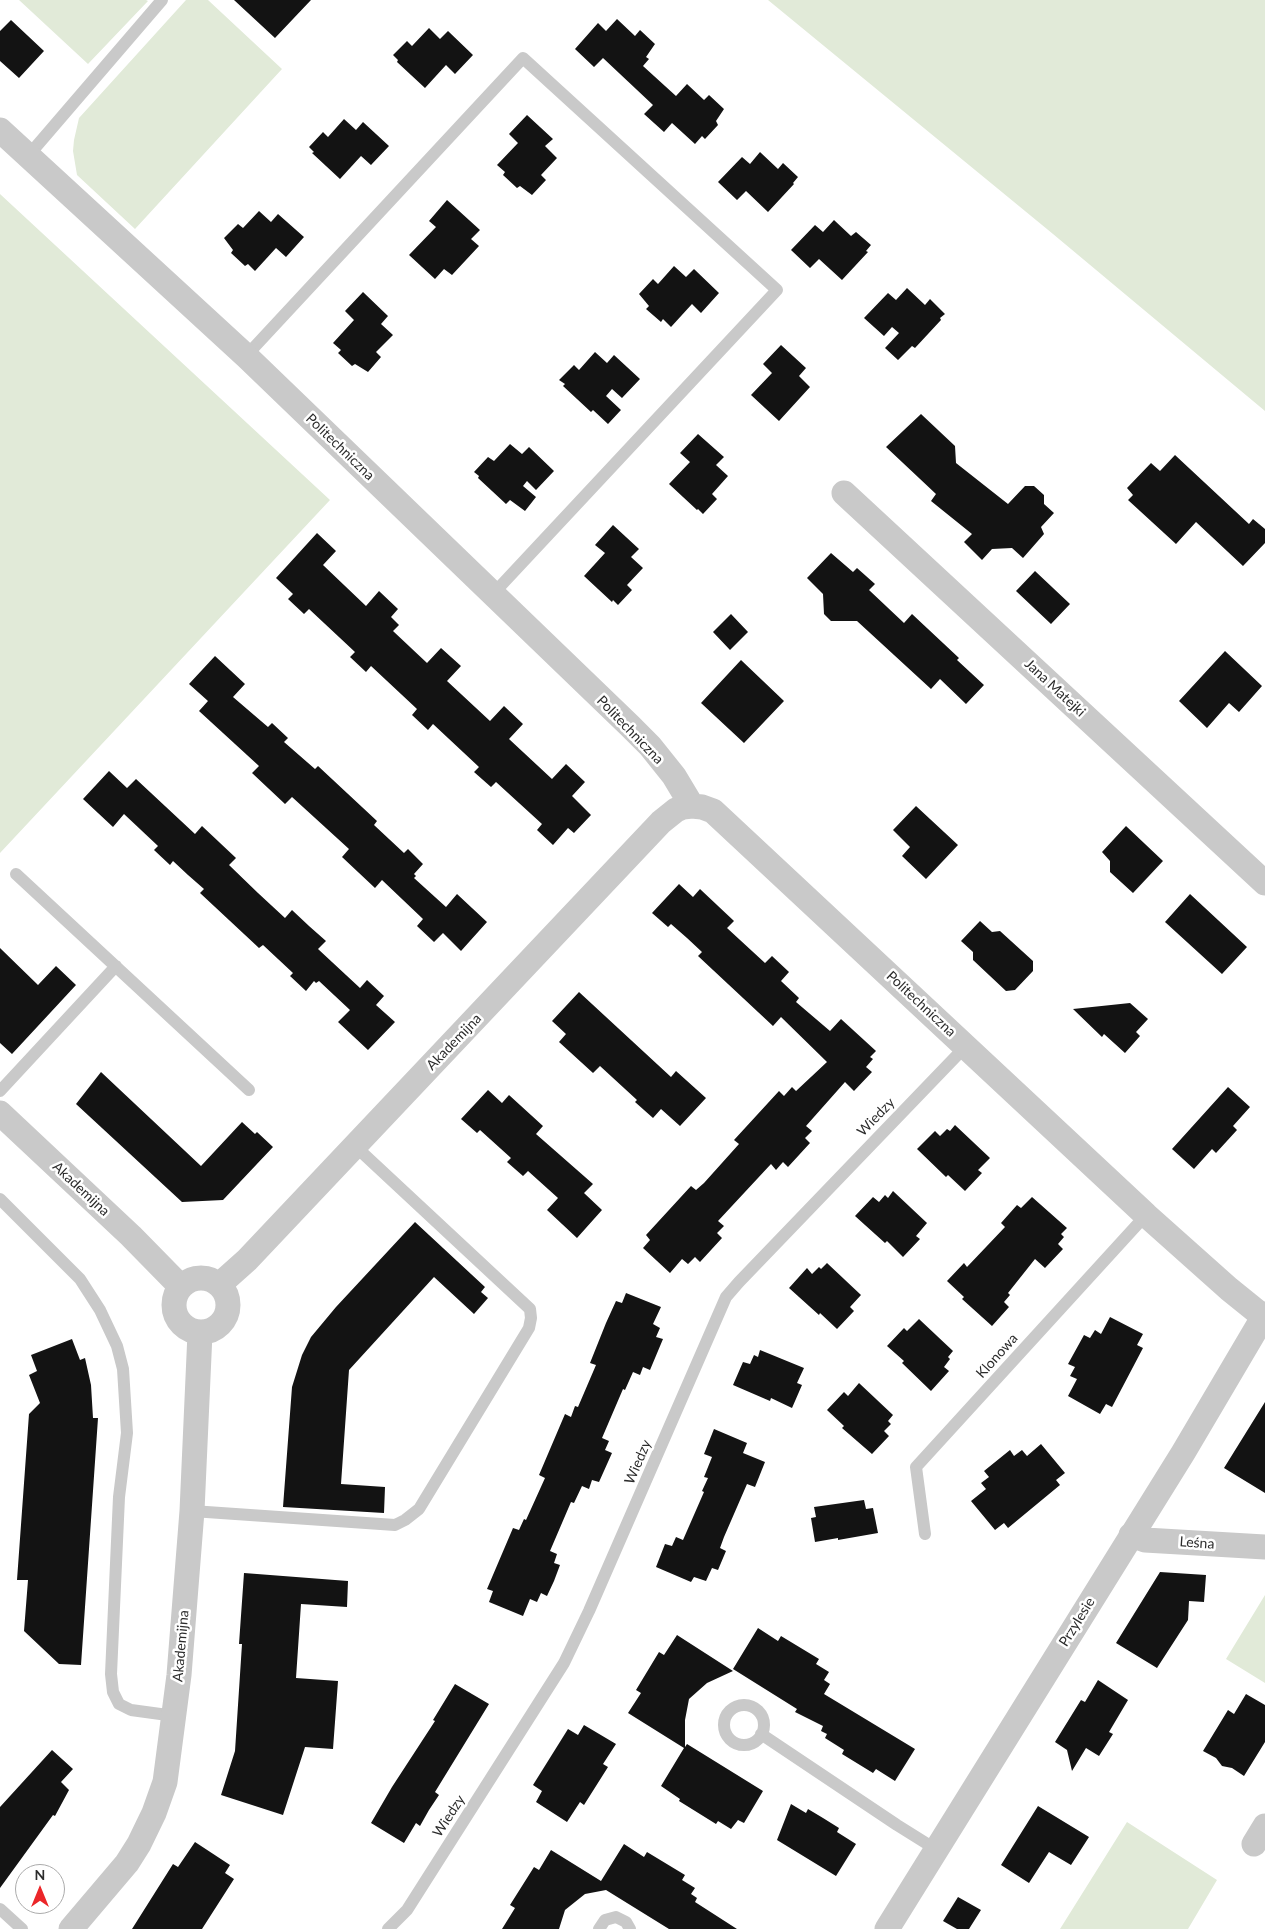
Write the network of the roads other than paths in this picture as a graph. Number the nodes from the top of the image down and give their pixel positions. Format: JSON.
{"nodes":[{"id":1,"x":162,"y":0,"type":"edge"},
{"id":2,"x":0,"y":130,"type":"edge"},
{"id":3,"x":28,"y":156,"type":"junction"},
{"id":4,"x":246,"y":356,"type":"junction"},
{"id":5,"x":844,"y":493,"type":"dead end"},
{"id":6,"x":493,"y":594,"type":"junction"},
{"id":7,"x":692,"y":806,"type":"junction"},
{"id":8,"x":16,"y":874,"type":"dead end"},
{"id":9,"x":1265,"y":882,"type":"edge"},
{"id":10,"x":116,"y":966,"type":"junction"},
{"id":11,"x":966,"y":1046,"type":"junction"},
{"id":12,"x":249,"y":1090,"type":"dead end"},
{"id":13,"x":0,"y":1092,"type":"edge"},
{"id":14,"x":0,"y":1113,"type":"edge"},
{"id":15,"x":355,"y":1146,"type":"junction"},
{"id":16,"x":0,"y":1199,"type":"edge"},
{"id":17,"x":1146,"y":1214,"type":"junction"},
{"id":18,"x":219,"y":1285,"type":"junction"},
{"id":19,"x":181,"y":1287,"type":"junction"},
{"id":20,"x":1264,"y":1316,"type":"edge"},
{"id":21,"x":200,"y":1333,"type":"junction"},
{"id":22,"x":192,"y":1512,"type":"junction"},
{"id":23,"x":926,"y":1534,"type":"dead end"},
{"id":24,"x":1131,"y":1535,"type":"junction"},
{"id":25,"x":1265,"y":1547,"type":"edge"},
{"id":26,"x":175,"y":1716,"type":"junction"},
{"id":27,"x":761,"y":1734,"type":"dead end"},
{"id":28,"x":937,"y":1850,"type":"junction"},
{"id":29,"x":0,"y":1909,"type":"edge"},
{"id":30,"x":22,"y":1929,"type":"edge"},
{"id":31,"x":71,"y":1929,"type":"edge"},
{"id":32,"x":388,"y":1929,"type":"edge"},
{"id":33,"x":598,"y":1929,"type":"edge"},
{"id":34,"x":630,"y":1929,"type":"edge"},
{"id":35,"x":887,"y":1929,"type":"edge"}],
"edges":[{"from":1,"to":3,"type":"lane"},
{"from":2,"to":3,"type":"street","name":"Politechniczna"},
{"from":3,"to":4,"type":"street","name":"Politechniczna"},
{"from":4,"to":6,"type":"street","name":"Politechniczna"},
{"from":4,"to":6,"type":"lane"},
{"from":5,"to":9,"type":"street","name":"Jana Matejki"},
{"from":6,"to":7,"type":"street","name":"Politechniczna"},
{"from":7,"to":11,"type":"street","name":"Politechniczna"},
{"from":7,"to":15,"type":"street","name":"Akademijna"},
{"from":8,"to":10,"type":"lane"},
{"from":10,"to":12,"type":"lane"},
{"from":10,"to":13,"type":"lane"},
{"from":11,"to":17,"type":"street","name":"Politechniczna"},
{"from":11,"to":32,"type":"lane","name":"Wiedzy"},
{"from":14,"to":19,"type":"street","name":"Akademijna"},
{"from":15,"to":18,"type":"street","name":"Akademijna"},
{"from":15,"to":22,"type":"lane"},
{"from":16,"to":26,"type":"lane"},
{"from":17,"to":20,"type":"street","name":"Politechniczna"},
{"from":17,"to":23,"type":"lane","name":"Klonowa"},
{"from":18,"to":19,"type":"street"},
{"from":18,"to":21,"type":"street"},
{"from":19,"to":21,"type":"street"},
{"from":20,"to":24,"type":"street","name":"Przylesie"},
{"from":21,"to":22,"type":"street","name":"Akademijna"},
{"from":22,"to":26,"type":"street","name":"Akademijna"},
{"from":24,"to":25,"type":"street","name":"Leśna"},
{"from":24,"to":28,"type":"street","name":"Przylesie"},
{"from":26,"to":31,"type":"street","name":"Akademijna"},
{"from":27,"to":28,"type":"lane"},
{"from":28,"to":35,"type":"street","name":"Przylesie"},
{"from":29,"to":30,"type":"lane"},
{"from":33,"to":34,"type":"lane"}]}
